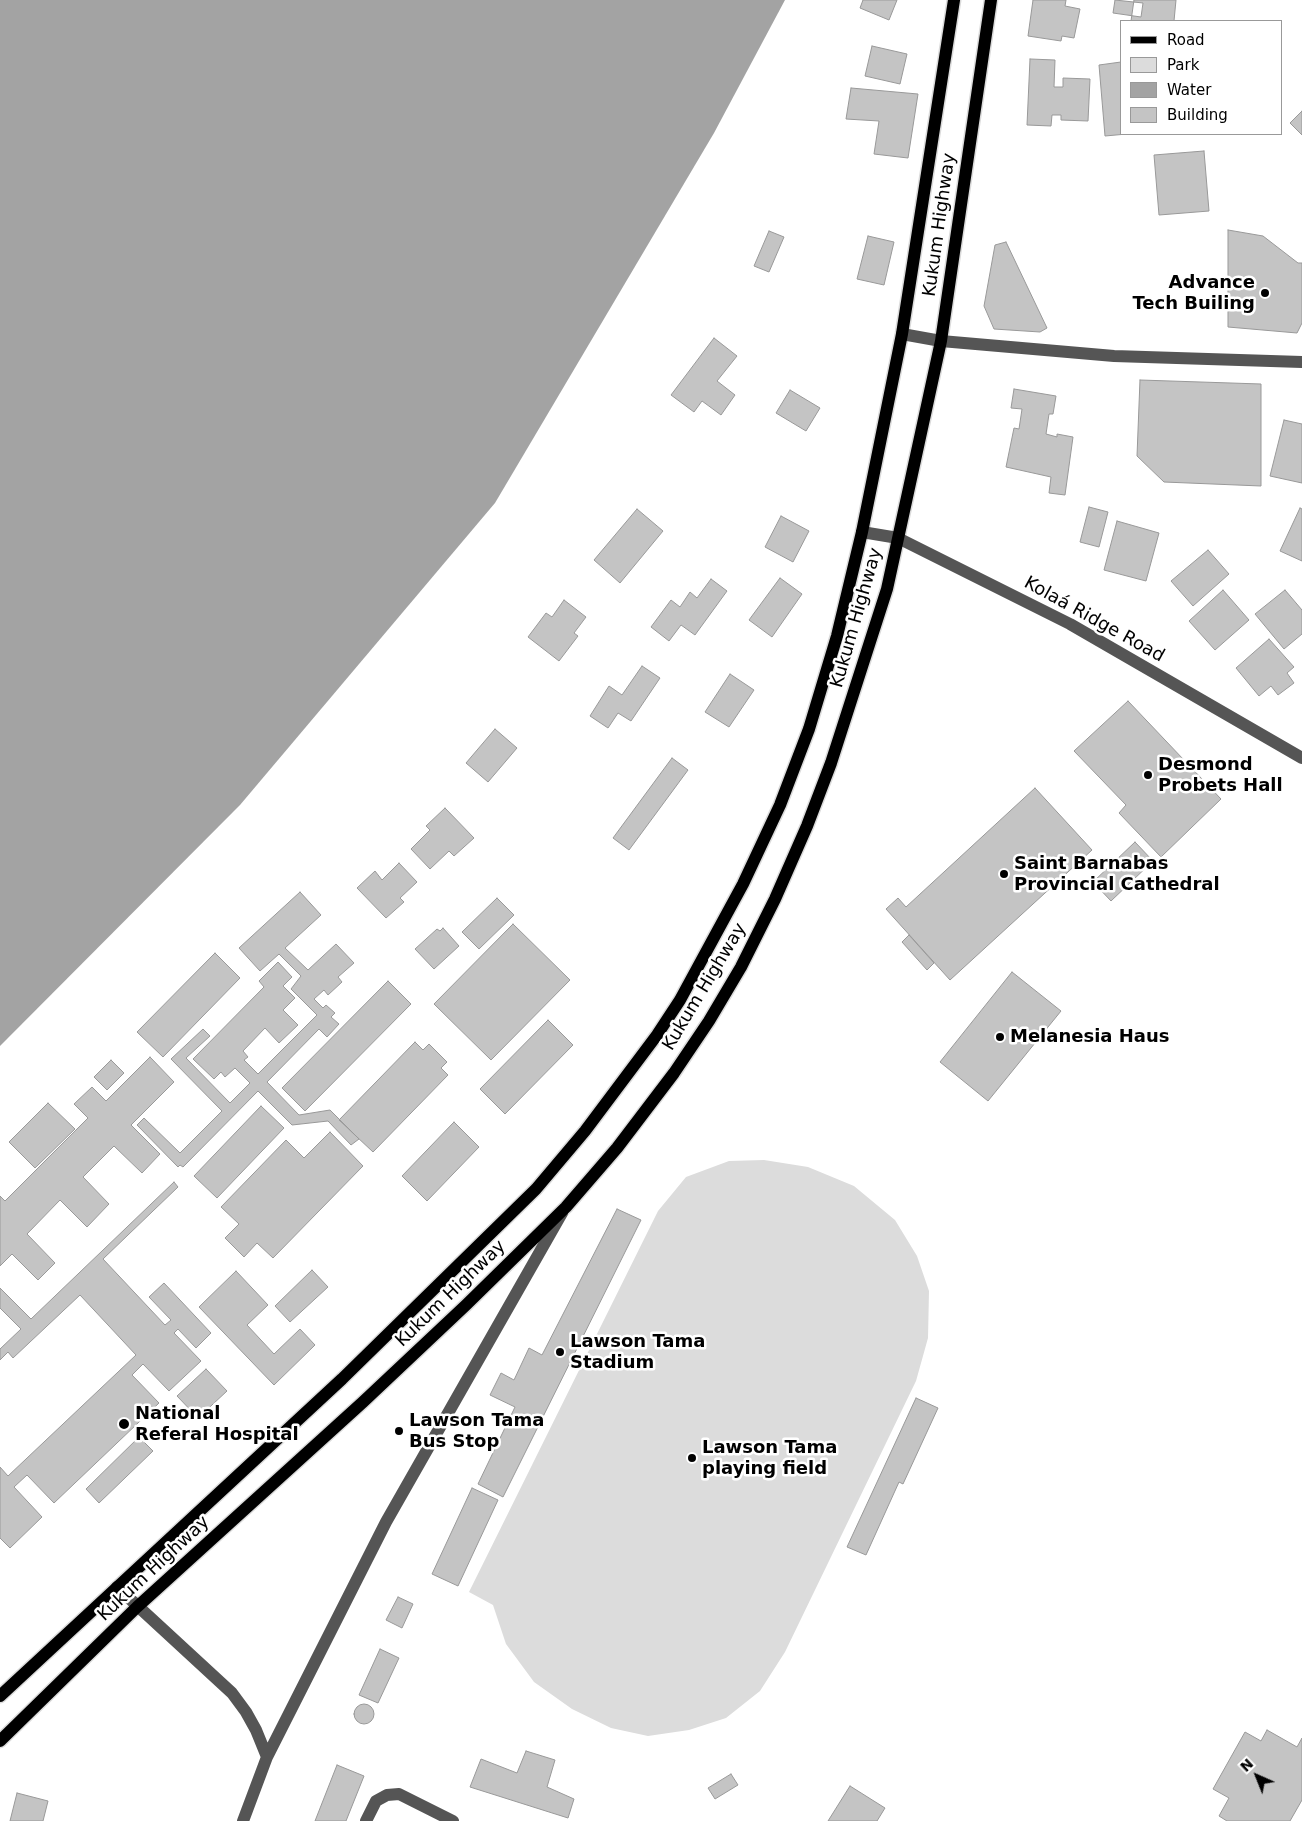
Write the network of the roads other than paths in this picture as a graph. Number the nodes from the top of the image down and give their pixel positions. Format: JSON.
{"nodes":[{"id":1,"x":954,"y":0,"type":"edge"},
{"id":2,"x":991,"y":0,"type":"edge"},
{"id":3,"x":902,"y":334,"type":"junction"},
{"id":4,"x":941,"y":341,"type":"junction"},
{"id":5,"x":1302,"y":362,"type":"edge"},
{"id":6,"x":862,"y":532,"type":"junction"},
{"id":7,"x":898,"y":538,"type":"junction"},
{"id":8,"x":1302,"y":758,"type":"edge"},
{"id":9,"x":566,"y":1207,"type":"junction"},
{"id":10,"x":117,"y":1587,"type":"junction"},
{"id":11,"x":137,"y":1607,"type":"junction"},
{"id":12,"x":0,"y":1696,"type":"edge"},
{"id":13,"x":0,"y":1741,"type":"edge"},
{"id":14,"x":267,"y":1757,"type":"junction"},
{"id":15,"x":243,"y":1821,"type":"edge"},
{"id":16,"x":366,"y":1821,"type":"edge"},
{"id":17,"x":453,"y":1821,"type":"edge"}],
"edges":[{"from":1,"to":3,"type":"main road","name":"Kukum Highway"},
{"from":2,"to":4,"type":"main road","name":"Kukum Highway"},
{"from":3,"to":4,"type":"street"},
{"from":3,"to":6,"type":"main road","name":"Kukum Highway"},
{"from":4,"to":5,"type":"street"},
{"from":4,"to":7,"type":"main road","name":"Kukum Highway"},
{"from":6,"to":7,"type":"street","name":"Kolaá Ridge Road"},
{"from":6,"to":10,"type":"main road","name":"Kukum Highway"},
{"from":7,"to":8,"type":"street","name":"Kolaá Ridge Road"},
{"from":7,"to":9,"type":"main road","name":"Kukum Highway"},
{"from":9,"to":11,"type":"main road","name":"Kukum Highway"},
{"from":9,"to":14,"type":"street"},
{"from":10,"to":11,"type":"street"},
{"from":10,"to":12,"type":"main road","name":"Kukum Highway"},
{"from":11,"to":13,"type":"main road","name":"Kukum Highway"},
{"from":11,"to":14,"type":"street"},
{"from":14,"to":15,"type":"street"},
{"from":16,"to":17,"type":"street"}]}
